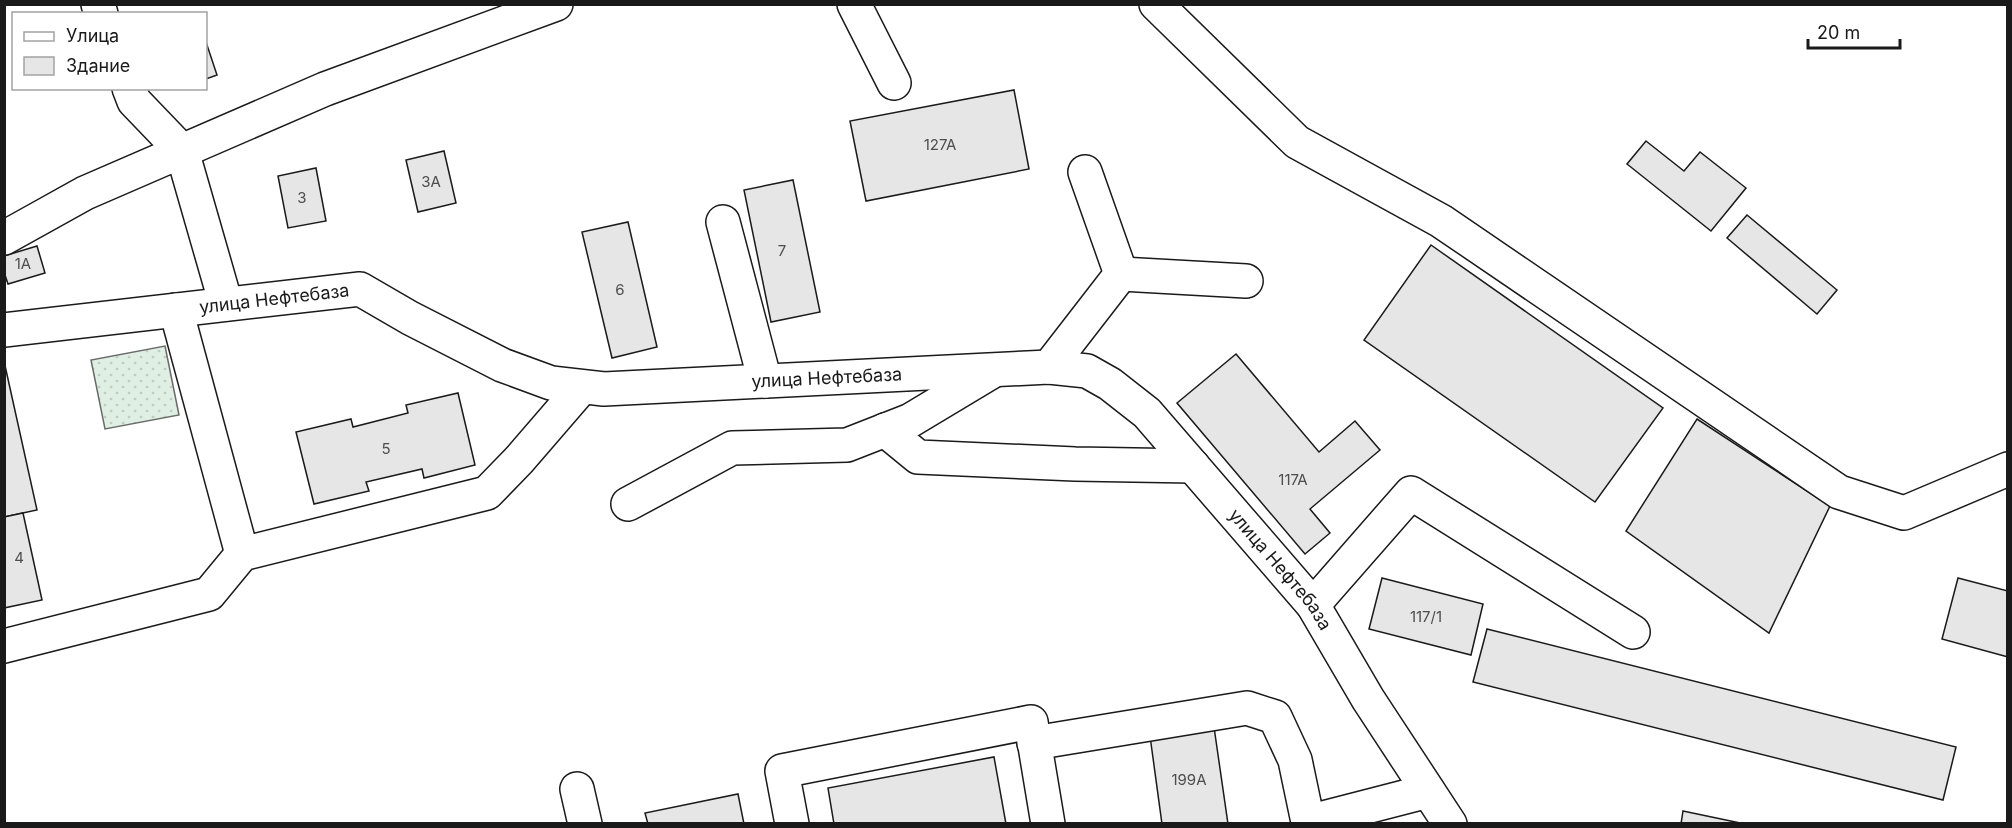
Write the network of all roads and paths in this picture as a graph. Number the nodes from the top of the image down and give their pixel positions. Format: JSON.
{"nodes":[{"id":1,"x":556,"y":4,"type":"edge"},
{"id":2,"x":854,"y":4,"type":"edge"},
{"id":3,"x":1156,"y":4,"type":"edge"},
{"id":4,"x":487,"y":17,"type":"edge"},
{"id":5,"x":894,"y":83,"type":"dead end"},
{"id":6,"x":130,"y":90,"type":"edge"},
{"id":7,"x":182,"y":151,"type":"junction"},
{"id":8,"x":1085,"y":172,"type":"dead end"},
{"id":9,"x":723,"y":222,"type":"dead end"},
{"id":10,"x":4,"y":238,"type":"edge"},
{"id":11,"x":1121,"y":274,"type":"junction"},
{"id":12,"x":1246,"y":281,"type":"dead end"},
{"id":13,"x":226,"y":304,"type":"junction"},
{"id":14,"x":176,"y":310,"type":"junction"},
{"id":15,"x":4,"y":330,"type":"edge"},
{"id":16,"x":1048,"y":367,"type":"junction"},
{"id":17,"x":995,"y":370,"type":"junction"},
{"id":18,"x":765,"y":381,"type":"junction"},
{"id":19,"x":582,"y":387,"type":"junction"},
{"id":20,"x":885,"y":430,"type":"junction"},
{"id":21,"x":1194,"y":466,"type":"junction"},
{"id":22,"x":2007,"y":469,"type":"edge"},
{"id":23,"x":628,"y":504,"type":"dead end"},
{"id":24,"x":242,"y":554,"type":"junction"},
{"id":25,"x":1313,"y":605,"type":"junction"},
{"id":26,"x":1633,"y":632,"type":"dead end"},
{"id":27,"x":4,"y":646,"type":"edge"},
{"id":28,"x":1034,"y":743,"type":"junction"},
{"id":29,"x":577,"y":789,"type":"dead end"},
{"id":30,"x":1428,"y":791,"type":"junction"},
{"id":31,"x":1308,"y":823,"type":"edge"},
{"id":32,"x":585,"y":824,"type":"edge"},
{"id":33,"x":792,"y":824,"type":"edge"},
{"id":34,"x":1048,"y":824,"type":"edge"},
{"id":35,"x":1450,"y":824,"type":"edge"}],
"edges":[{"from":1,"to":4,"type":"street"},
{"from":2,"to":5,"type":"street"},
{"from":3,"to":22,"type":"street"},
{"from":4,"to":7,"type":"street"},
{"from":6,"to":7,"type":"street"},
{"from":7,"to":10,"type":"street"},
{"from":7,"to":13,"type":"street"},
{"from":8,"to":11,"type":"street"},
{"from":9,"to":18,"type":"street"},
{"from":11,"to":12,"type":"street"},
{"from":11,"to":16,"type":"street"},
{"from":13,"to":14,"type":"street","name":"улица Нефтебаза"},
{"from":13,"to":19,"type":"street","name":"улица Нефтебаза"},
{"from":14,"to":15,"type":"street","name":"улица Нефтебаза"},
{"from":14,"to":24,"type":"street"},
{"from":16,"to":17,"type":"street","name":"улица Нефтебаза"},
{"from":16,"to":21,"type":"street","name":"улица Нефтебаза"},
{"from":17,"to":18,"type":"street","name":"улица Нефтебаза"},
{"from":17,"to":20,"type":"street"},
{"from":18,"to":19,"type":"street","name":"улица Нефтебаза"},
{"from":19,"to":24,"type":"street"},
{"from":20,"to":21,"type":"street"},
{"from":20,"to":23,"type":"street"},
{"from":21,"to":25,"type":"street","name":"улица Нефтебаза"},
{"from":24,"to":27,"type":"street"},
{"from":25,"to":26,"type":"street"},
{"from":25,"to":30,"type":"street","name":"улица Нефтебаза"},
{"from":28,"to":31,"type":"street"},
{"from":28,"to":33,"type":"street"},
{"from":28,"to":34,"type":"street"},
{"from":29,"to":32,"type":"street"},
{"from":30,"to":31,"type":"street"},
{"from":30,"to":35,"type":"street","name":"улица Нефтебаза"}]}
